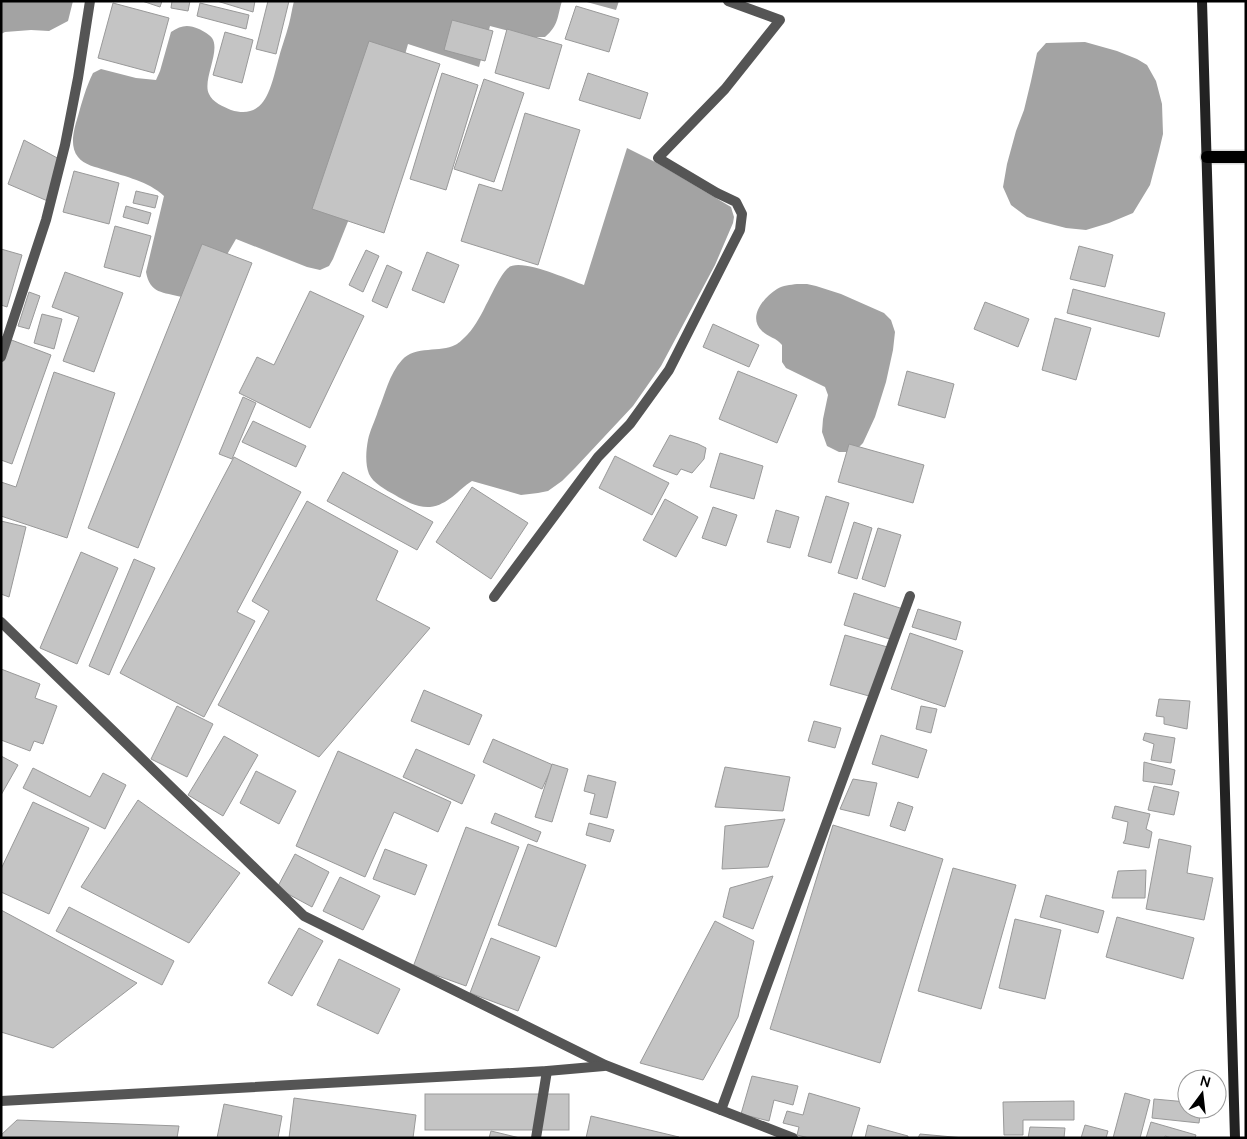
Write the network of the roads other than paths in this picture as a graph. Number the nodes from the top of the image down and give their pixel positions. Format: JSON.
{"nodes":[{"id":1,"x":90,"y":1,"type":"edge"},
{"id":2,"x":728,"y":1,"type":"edge"},
{"id":3,"x":1202,"y":1,"type":"edge"},
{"id":4,"x":1207,"y":157,"type":"junction"},
{"id":5,"x":1246,"y":157,"type":"edge"},
{"id":6,"x":1,"y":357,"type":"edge"},
{"id":7,"x":910,"y":596,"type":"dead end"},
{"id":8,"x":494,"y":597,"type":"dead end"},
{"id":9,"x":1,"y":622,"type":"edge"},
{"id":10,"x":605,"y":1066,"type":"junction"},
{"id":11,"x":547,"y":1071,"type":"junction"},
{"id":12,"x":1,"y":1101,"type":"edge"},
{"id":13,"x":721,"y":1110,"type":"junction"},
{"id":14,"x":536,"y":1138,"type":"edge"},
{"id":15,"x":793,"y":1138,"type":"edge"},
{"id":16,"x":1235,"y":1138,"type":"edge"}],
"edges":[{"from":1,"to":6,"type":"street"},
{"from":2,"to":8,"type":"street"},
{"from":3,"to":4,"type":"street"},
{"from":4,"to":5,"type":"main road"},
{"from":4,"to":16,"type":"street"},
{"from":7,"to":13,"type":"street"},
{"from":9,"to":10,"type":"street"},
{"from":10,"to":11,"type":"street"},
{"from":10,"to":13,"type":"street"},
{"from":11,"to":12,"type":"street"},
{"from":11,"to":14,"type":"street"},
{"from":13,"to":15,"type":"street"}]}
